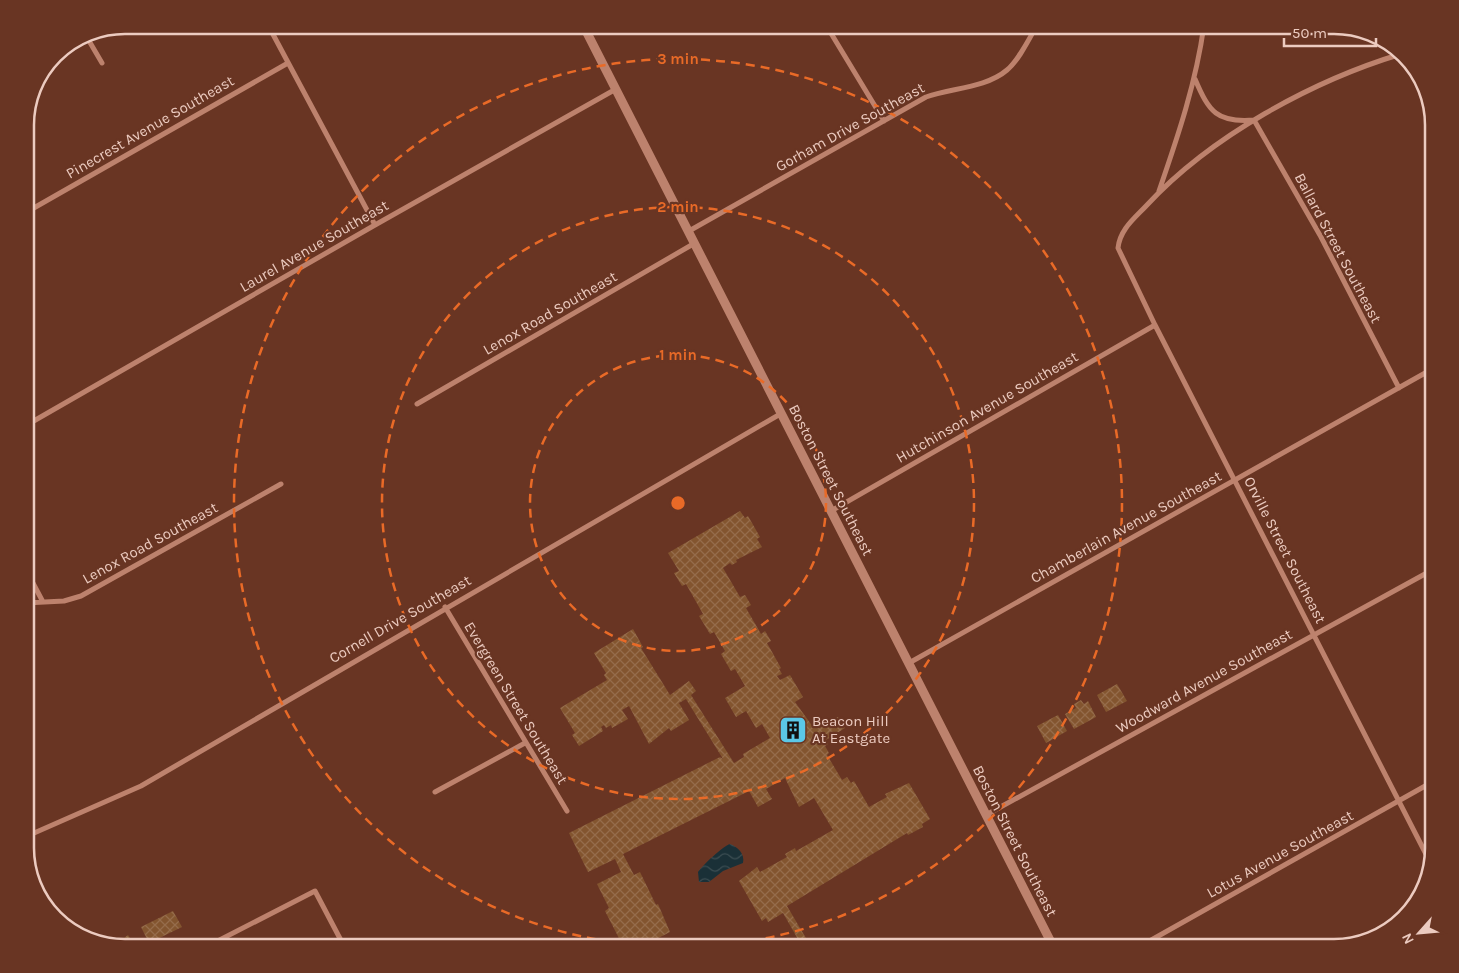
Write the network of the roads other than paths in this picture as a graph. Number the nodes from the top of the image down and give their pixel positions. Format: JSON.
{"nodes":[{"id":1,"x":273,"y":34,"type":"edge"},
{"id":2,"x":588,"y":34,"type":"edge"},
{"id":3,"x":831,"y":34,"type":"edge"},
{"id":4,"x":1031,"y":34,"type":"edge"},
{"id":5,"x":1202,"y":34,"type":"edge"},
{"id":6,"x":89,"y":41,"type":"edge"},
{"id":7,"x":1394,"y":56,"type":"edge"},
{"id":8,"x":102,"y":63,"type":"dead end"},
{"id":9,"x":288,"y":63,"type":"junction"},
{"id":10,"x":1195,"y":79,"type":"junction"},
{"id":11,"x":616,"y":89,"type":"junction"},
{"id":12,"x":1254,"y":120,"type":"junction"},
{"id":13,"x":884,"y":121,"type":"junction"},
{"id":14,"x":1159,"y":192,"type":"junction"},
{"id":15,"x":34,"y":208,"type":"edge"},
{"id":16,"x":374,"y":225,"type":"junction"},
{"id":17,"x":689,"y":231,"type":"junction"},
{"id":18,"x":695,"y":243,"type":"junction"},
{"id":19,"x":1155,"y":325,"type":"junction"},
{"id":20,"x":1425,"y":373,"type":"edge"},
{"id":21,"x":1399,"y":388,"type":"junction"},
{"id":22,"x":417,"y":404,"type":"dead end"},
{"id":23,"x":782,"y":413,"type":"junction"},
{"id":24,"x":34,"y":421,"type":"edge"},
{"id":25,"x":1235,"y":480,"type":"junction"},
{"id":26,"x":281,"y":484,"type":"dead end"},
{"id":27,"x":831,"y":511,"type":"junction"},
{"id":28,"x":1425,"y":574,"type":"edge"},
{"id":29,"x":34,"y":585,"type":"edge"},
{"id":30,"x":34,"y":602,"type":"edge"},
{"id":31,"x":43,"y":602,"type":"junction"},
{"id":32,"x":445,"y":607,"type":"junction"},
{"id":33,"x":1314,"y":634,"type":"junction"},
{"id":34,"x":909,"y":663,"type":"junction"},
{"id":35,"x":525,"y":743,"type":"junction"},
{"id":36,"x":1425,"y":786,"type":"edge"},
{"id":37,"x":435,"y":792,"type":"dead end"},
{"id":38,"x":1399,"y":801,"type":"junction"},
{"id":39,"x":567,"y":811,"type":"dead end"},
{"id":40,"x":986,"y":815,"type":"junction"},
{"id":41,"x":34,"y":832,"type":"edge"},
{"id":42,"x":1425,"y":852,"type":"edge"},
{"id":43,"x":222,"y":939,"type":"edge"},
{"id":44,"x":340,"y":939,"type":"edge"},
{"id":45,"x":1049,"y":939,"type":"edge"},
{"id":46,"x":1154,"y":939,"type":"edge"}],
"edges":[{"from":1,"to":9,"type":"street"},
{"from":2,"to":11,"type":"street","name":"Boston Street Southeast"},
{"from":3,"to":13,"type":"street"},
{"from":4,"to":13,"type":"street","name":"Gorham Drive Southeast"},
{"from":5,"to":10,"type":"street"},
{"from":6,"to":8,"type":"street"},
{"from":7,"to":12,"type":"street"},
{"from":9,"to":15,"type":"street","name":"Pinecrest Avenue Southeast"},
{"from":9,"to":16,"type":"street"},
{"from":10,"to":12,"type":"street"},
{"from":10,"to":14,"type":"street"},
{"from":11,"to":16,"type":"street","name":"Laurel Avenue Southeast"},
{"from":11,"to":17,"type":"street","name":"Boston Street Southeast"},
{"from":12,"to":14,"type":"street"},
{"from":12,"to":21,"type":"street","name":"Ballard Street Southeast"},
{"from":13,"to":17,"type":"street","name":"Gorham Drive Southeast"},
{"from":14,"to":19,"type":"street","name":"Orville Street Southeast"},
{"from":16,"to":24,"type":"street","name":"Laurel Avenue Southeast"},
{"from":17,"to":18,"type":"street","name":"Boston Street Southeast"},
{"from":18,"to":22,"type":"street","name":"Lenox Road Southeast"},
{"from":18,"to":23,"type":"street","name":"Boston Street Southeast"},
{"from":19,"to":25,"type":"street","name":"Orville Street Southeast"},
{"from":19,"to":27,"type":"street","name":"Hutchinson Avenue Southeast"},
{"from":20,"to":21,"type":"street","name":"Chamberlain Avenue Southeast"},
{"from":21,"to":25,"type":"street","name":"Chamberlain Avenue Southeast"},
{"from":23,"to":27,"type":"street","name":"Boston Street Southeast"},
{"from":23,"to":32,"type":"street","name":"Cornell Drive Southeast"},
{"from":25,"to":33,"type":"street","name":"Orville Street Southeast"},
{"from":25,"to":34,"type":"street","name":"Chamberlain Avenue Southeast"},
{"from":26,"to":31,"type":"street","name":"Lenox Road Southeast"},
{"from":27,"to":34,"type":"street","name":"Boston Street Southeast"},
{"from":28,"to":33,"type":"street","name":"Woodward Avenue Southeast"},
{"from":29,"to":31,"type":"street"},
{"from":30,"to":31,"type":"street","name":"Lenox Road Southeast"},
{"from":32,"to":35,"type":"street","name":"Evergreen Street Southeast"},
{"from":32,"to":41,"type":"street","name":"Cornell Drive Southeast"},
{"from":33,"to":38,"type":"street","name":"Orville Street Southeast"},
{"from":33,"to":40,"type":"street","name":"Woodward Avenue Southeast"},
{"from":34,"to":40,"type":"street","name":"Boston Street Southeast"},
{"from":35,"to":37,"type":"street"},
{"from":35,"to":39,"type":"street","name":"Evergreen Street Southeast"},
{"from":36,"to":38,"type":"street","name":"Lotus Avenue Southeast"},
{"from":38,"to":42,"type":"street","name":"Orville Street Southeast"},
{"from":38,"to":46,"type":"street","name":"Lotus Avenue Southeast"},
{"from":40,"to":45,"type":"street","name":"Boston Street Southeast"},
{"from":43,"to":44,"type":"street"}]}
